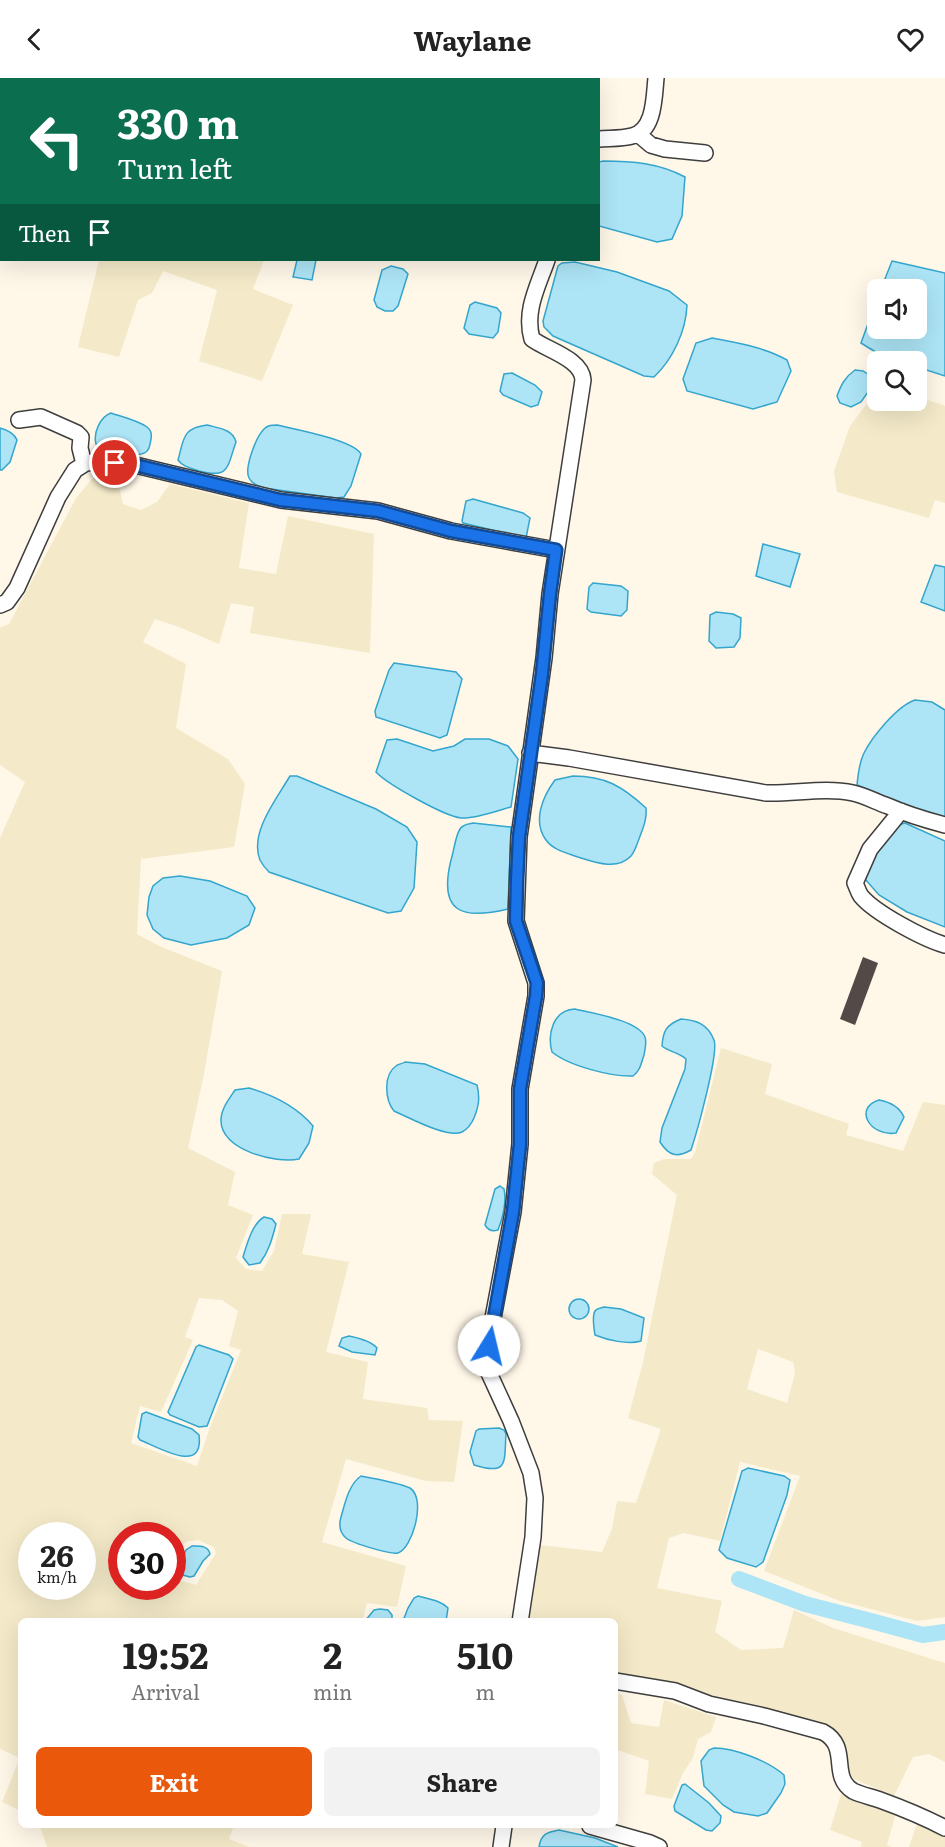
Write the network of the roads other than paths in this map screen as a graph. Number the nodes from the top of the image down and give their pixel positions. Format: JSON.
{"nodes":[{"id":1,"x":656,"y":78,"type":"edge"},
{"id":2,"x":638,"y":134,"type":"junction"},
{"id":3,"x":600,"y":139,"type":"edge"},
{"id":4,"x":705,"y":153,"type":"dead end"},
{"id":5,"x":547,"y":261,"type":"edge"},
{"id":6,"x":20,"y":420,"type":"dead end"},
{"id":7,"x":84,"y":464,"type":"junction"},
{"id":8,"x":556,"y":550,"type":"junction"},
{"id":9,"x":0,"y":605,"type":"edge"},
{"id":10,"x":530,"y":753,"type":"junction"},
{"id":11,"x":901,"y":811,"type":"junction"},
{"id":12,"x":945,"y":825,"type":"edge"},
{"id":13,"x":945,"y":945,"type":"edge"},
{"id":14,"x":521,"y":1618,"type":"edge"},
{"id":15,"x":618,"y":1682,"type":"edge"},
{"id":16,"x":504,"y":1828,"type":"edge"},
{"id":17,"x":597,"y":1828,"type":"edge"},
{"id":18,"x":945,"y":1828,"type":"edge"},
{"id":19,"x":501,"y":1847,"type":"edge"},
{"id":20,"x":659,"y":1847,"type":"edge"}],
"edges":[{"from":1,"to":2,"type":"street"},
{"from":2,"to":3,"type":"street"},
{"from":2,"to":4,"type":"street"},
{"from":5,"to":8,"type":"street"},
{"from":6,"to":7,"type":"street"},
{"from":7,"to":8,"type":"street"},
{"from":7,"to":9,"type":"street"},
{"from":8,"to":10,"type":"street"},
{"from":10,"to":11,"type":"street"},
{"from":10,"to":14,"type":"street"},
{"from":11,"to":12,"type":"street"},
{"from":11,"to":13,"type":"street"},
{"from":15,"to":18,"type":"street"},
{"from":16,"to":19,"type":"street"},
{"from":17,"to":20,"type":"street"}]}
